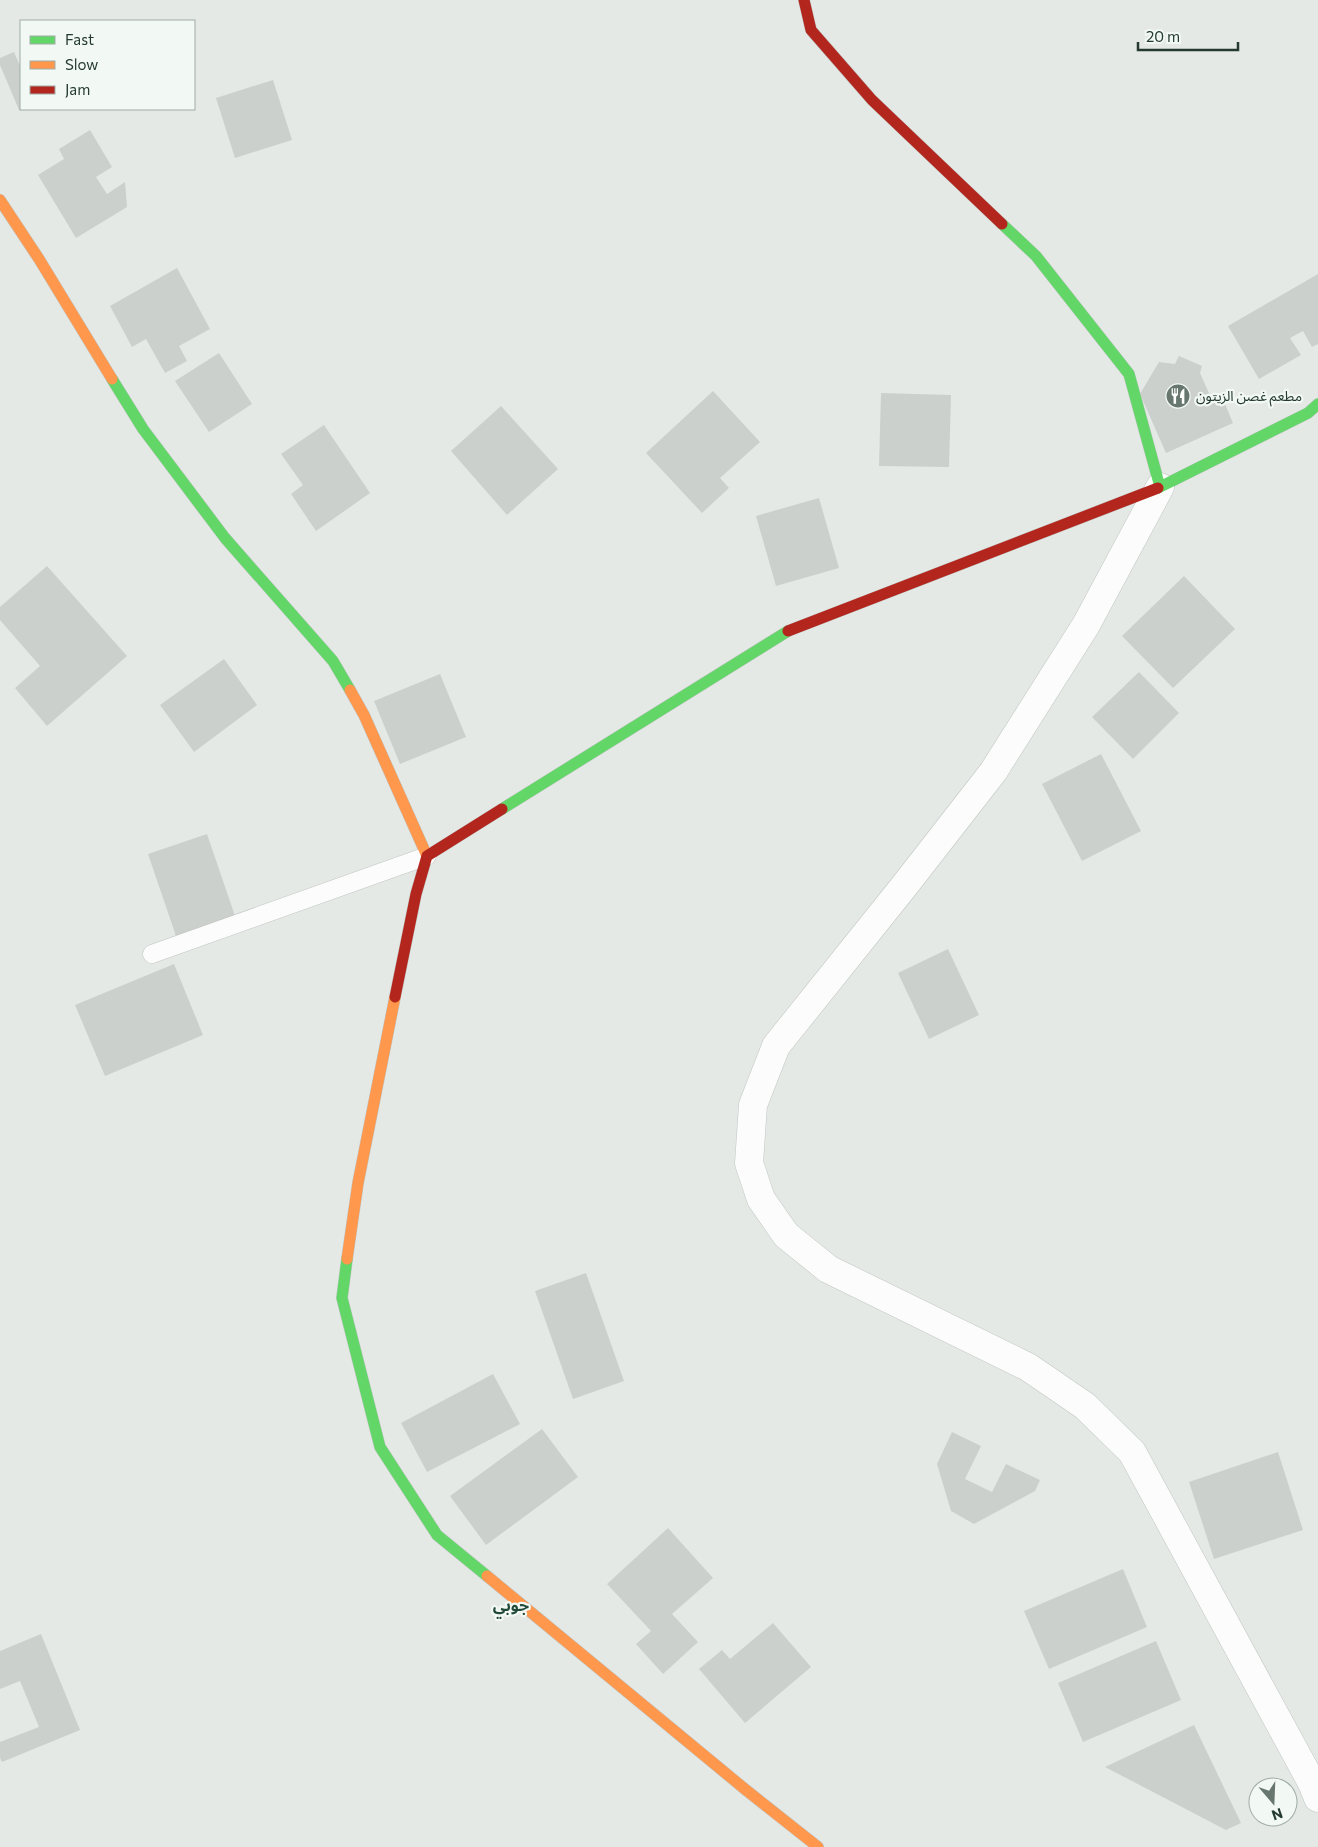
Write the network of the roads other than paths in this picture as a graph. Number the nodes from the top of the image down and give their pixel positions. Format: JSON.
{"nodes":[{"id":1,"x":804,"y":0,"type":"edge"},
{"id":2,"x":0,"y":200,"type":"edge"},
{"id":3,"x":1318,"y":404,"type":"edge"},
{"id":4,"x":1160,"y":486,"type":"junction"},
{"id":5,"x":426,"y":856,"type":"junction"},
{"id":6,"x":152,"y":954,"type":"dead end"},
{"id":7,"x":1318,"y":1798,"type":"edge"},
{"id":8,"x":818,"y":1847,"type":"edge"}],
"edges":[{"from":1,"to":4,"type":"street"},
{"from":2,"to":5,"type":"street"},
{"from":3,"to":4,"type":"street"},
{"from":4,"to":5,"type":"street"},
{"from":4,"to":7,"type":"street"},
{"from":5,"to":6,"type":"lane"},
{"from":5,"to":8,"type":"street"}]}
